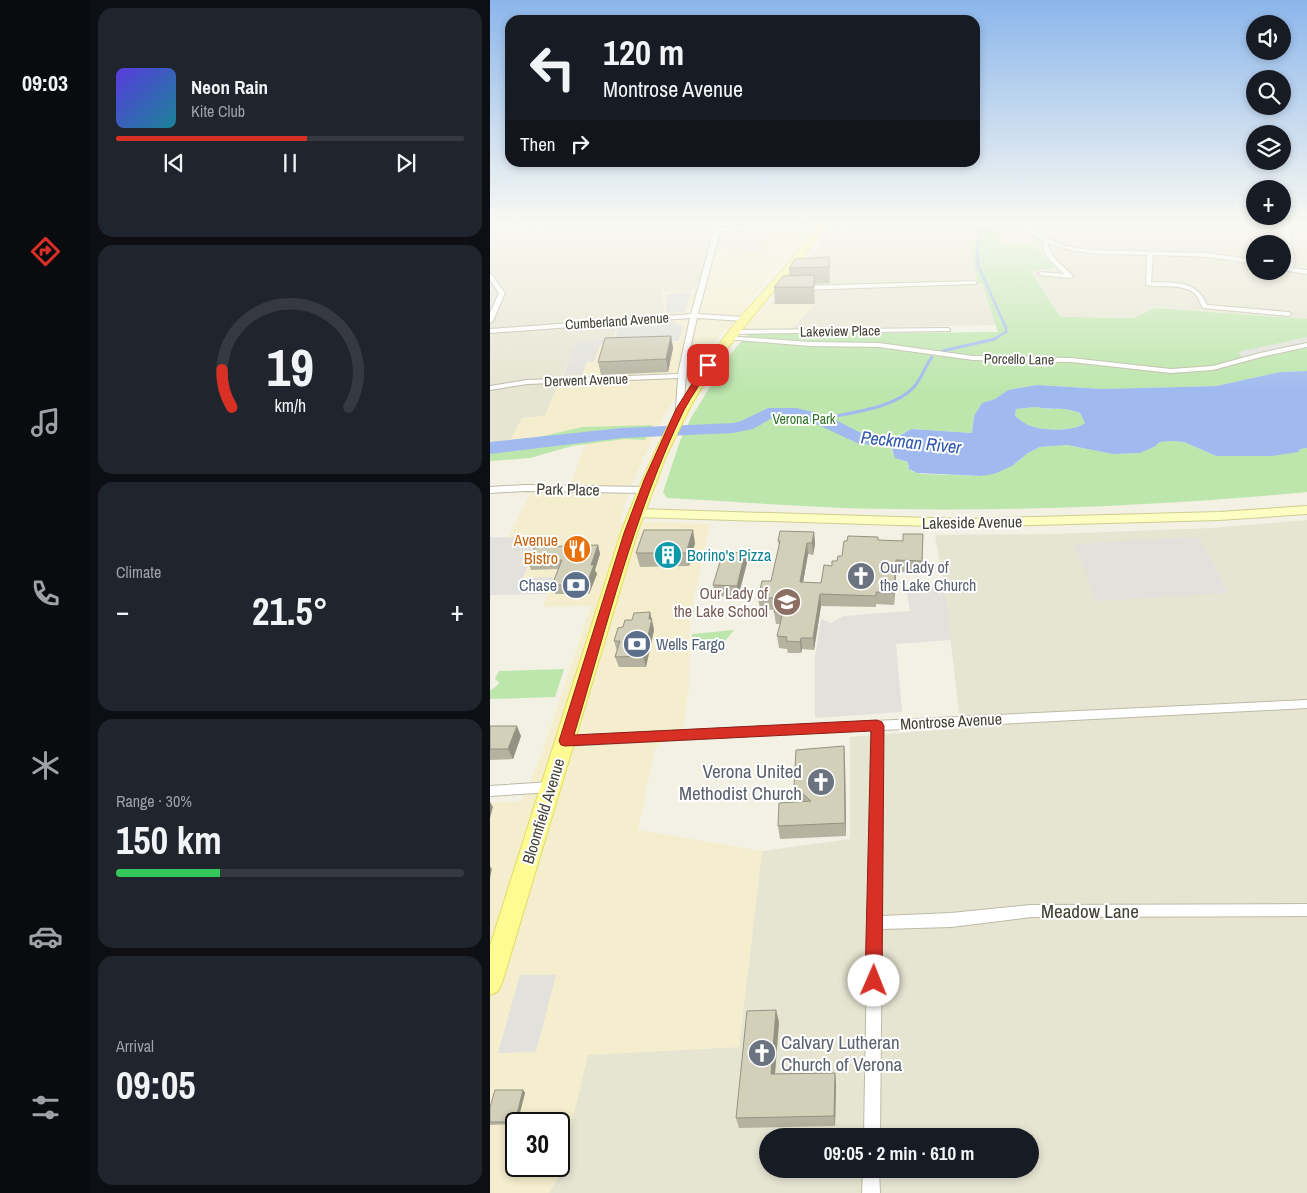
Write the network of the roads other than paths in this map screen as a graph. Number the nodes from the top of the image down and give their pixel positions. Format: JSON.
{"nodes":[{"id":1,"x":492,"y":279,"type":"edge"},
{"id":2,"x":704,"y":279,"type":"edge"},
{"id":3,"x":783,"y":279,"type":"edge"},
{"id":4,"x":1148,"y":279,"type":"edge"},
{"id":5,"x":974,"y":283,"type":"dead end"},
{"id":6,"x":490,"y":288,"type":"edge"},
{"id":7,"x":500,"y":288,"type":"junction"},
{"id":8,"x":790,"y":289,"type":"edge"},
{"id":9,"x":1289,"y":314,"type":"dead end"},
{"id":10,"x":694,"y":315,"type":"junction"},
{"id":11,"x":744,"y":319,"type":"junction"},
{"id":12,"x":490,"y":322,"type":"edge"},
{"id":13,"x":948,"y":330,"type":"dead end"},
{"id":14,"x":490,"y":331,"type":"edge"},
{"id":15,"x":731,"y":335,"type":"junction"},
{"id":16,"x":1307,"y":345,"type":"edge"},
{"id":17,"x":682,"y":376,"type":"junction"},
{"id":18,"x":490,"y":388,"type":"edge"},
{"id":19,"x":680,"y":409,"type":"junction"},
{"id":20,"x":490,"y":490,"type":"edge"},
{"id":21,"x":645,"y":490,"type":"junction"},
{"id":22,"x":1307,"y":510,"type":"edge"},
{"id":23,"x":637,"y":513,"type":"junction"},
{"id":24,"x":1307,"y":704,"type":"edge"},
{"id":25,"x":877,"y":726,"type":"junction"},
{"id":26,"x":565,"y":741,"type":"junction"},
{"id":27,"x":551,"y":787,"type":"junction"},
{"id":28,"x":490,"y":791,"type":"edge"},
{"id":29,"x":1307,"y":910,"type":"edge"},
{"id":30,"x":874,"y":923,"type":"junction"},
{"id":31,"x":490,"y":983,"type":"edge"},
{"id":32,"x":872,"y":1128,"type":"edge"},
{"id":33,"x":872,"y":1178,"type":"edge"},
{"id":34,"x":871,"y":1193,"type":"edge"}],
"edges":[{"from":1,"to":7,"type":"street"},
{"from":2,"to":10,"type":"street"},
{"from":3,"to":11,"type":"main road","name":"Bloomfield Avenue"},
{"from":4,"to":9,"type":"street"},
{"from":5,"to":8,"type":"street"},
{"from":6,"to":7,"type":"street"},
{"from":7,"to":12,"type":"street"},
{"from":10,"to":11,"type":"street","name":"Cumberland Avenue"},
{"from":10,"to":14,"type":"street","name":"Cumberland Avenue"},
{"from":10,"to":17,"type":"street"},
{"from":11,"to":15,"type":"main road","name":"Bloomfield Avenue"},
{"from":13,"to":15,"type":"street","name":"Lakeview Place"},
{"from":15,"to":16,"type":"street","name":"Porcello Lane"},
{"from":15,"to":19,"type":"main road","name":"Bloomfield Avenue"},
{"from":17,"to":18,"type":"street","name":"Derwent Avenue"},
{"from":17,"to":19,"type":"street"},
{"from":19,"to":21,"type":"main road","name":"Bloomfield Avenue"},
{"from":20,"to":21,"type":"street","name":"Park Place"},
{"from":21,"to":23,"type":"main road","name":"Bloomfield Avenue"},
{"from":22,"to":23,"type":"main road","name":"Lakeside Avenue"},
{"from":23,"to":26,"type":"main road","name":"Bloomfield Avenue"},
{"from":24,"to":25,"type":"street","name":"Montrose Avenue"},
{"from":25,"to":26,"type":"street","name":"Montrose Avenue"},
{"from":25,"to":30,"type":"street"},
{"from":26,"to":27,"type":"main road","name":"Bloomfield Avenue"},
{"from":27,"to":28,"type":"street"},
{"from":27,"to":31,"type":"main road","name":"Bloomfield Avenue"},
{"from":29,"to":30,"type":"street","name":"Meadow Lane"},
{"from":30,"to":32,"type":"street"},
{"from":33,"to":34,"type":"street"}]}
